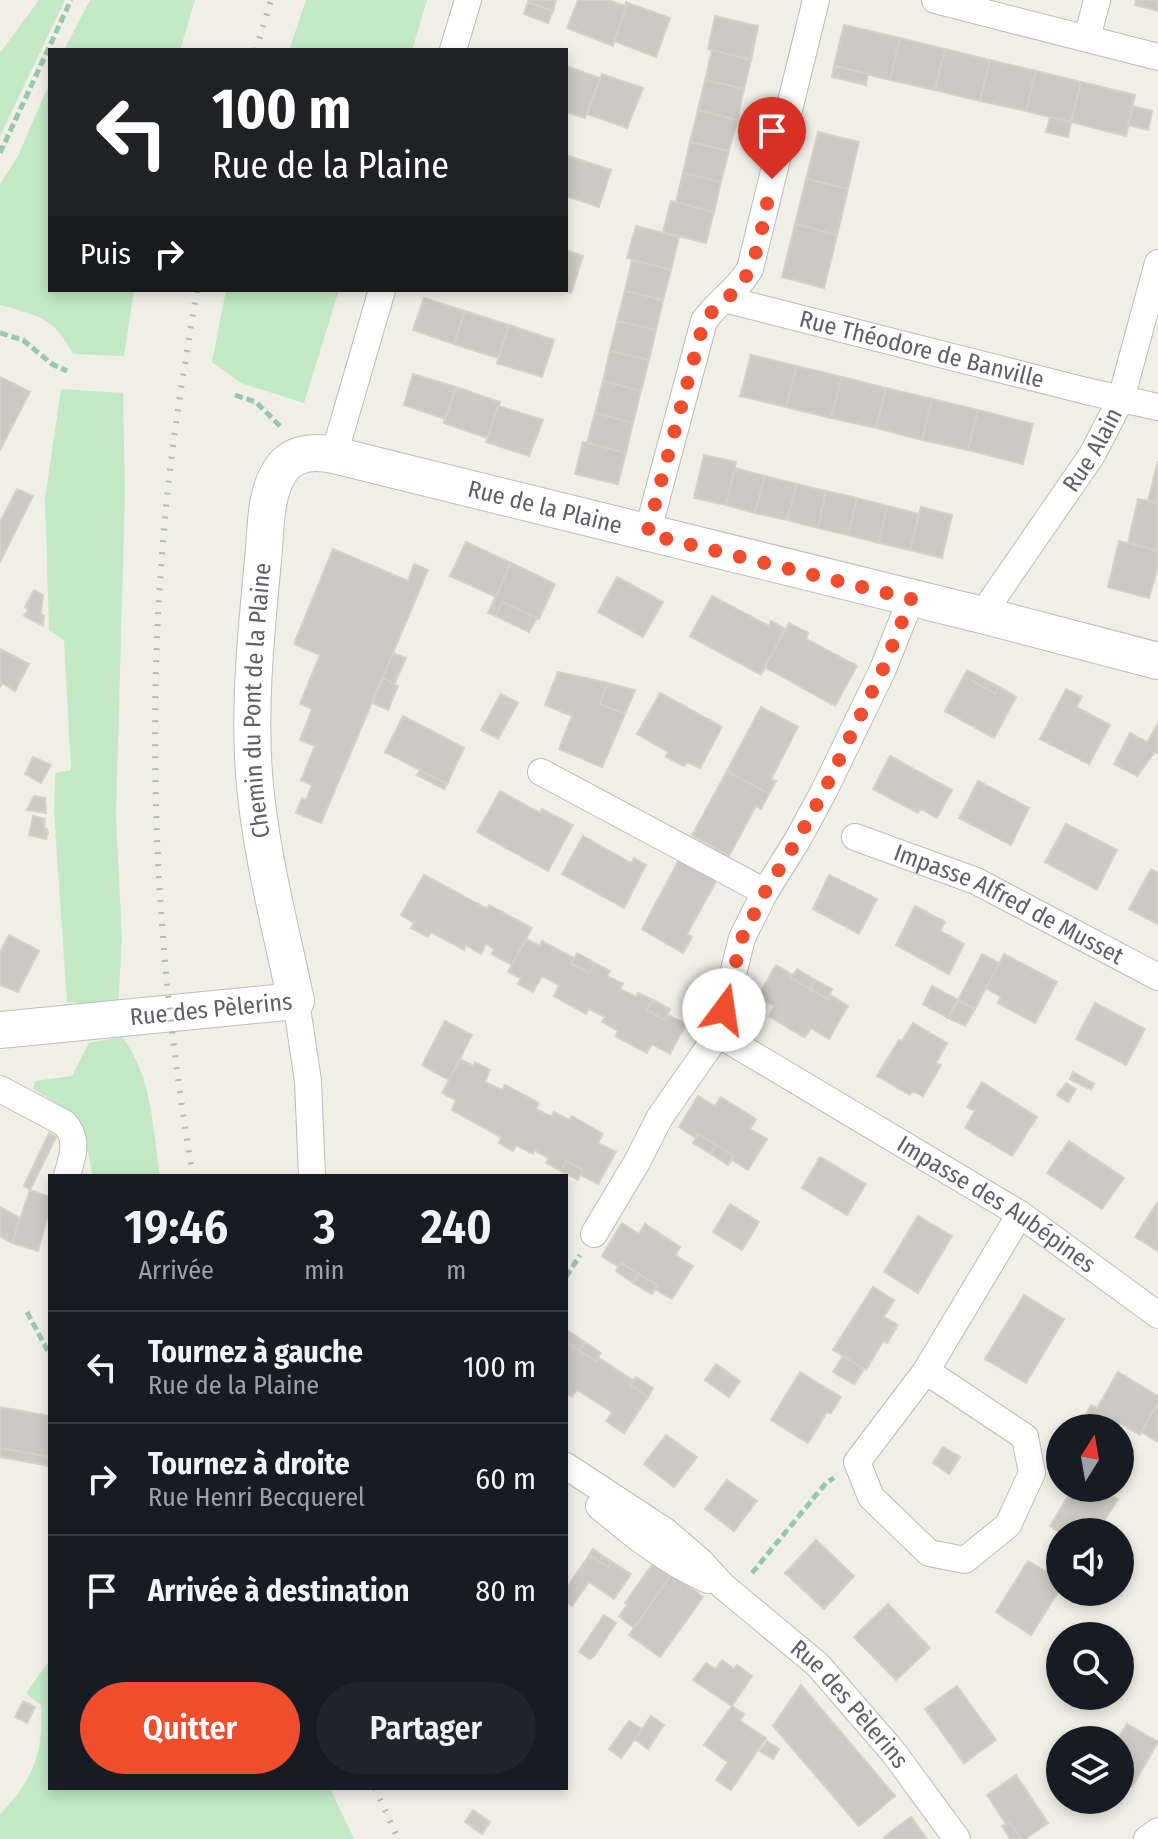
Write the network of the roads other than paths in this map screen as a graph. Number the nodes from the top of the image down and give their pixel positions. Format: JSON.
{"nodes":[{"id":1,"x":468,"y":0,"type":"edge"},
{"id":2,"x":816,"y":0,"type":"edge"},
{"id":3,"x":935,"y":0,"type":"edge"},
{"id":4,"x":1097,"y":0,"type":"edge"},
{"id":5,"x":1087,"y":38,"type":"junction"},
{"id":6,"x":454,"y":48,"type":"edge"},
{"id":7,"x":1158,"y":57,"type":"edge"},
{"id":8,"x":1158,"y":263,"type":"edge"},
{"id":9,"x":381,"y":292,"type":"edge"},
{"id":10,"x":724,"y":299,"type":"junction"},
{"id":11,"x":1121,"y":399,"type":"junction"},
{"id":12,"x":1158,"y":407,"type":"edge"},
{"id":13,"x":298,"y":455,"type":"joint"},
{"id":14,"x":334,"y":455,"type":"junction"},
{"id":15,"x":647,"y":534,"type":"junction"},
{"id":16,"x":911,"y":599,"type":"junction"},
{"id":17,"x":986,"y":616,"type":"junction"},
{"id":18,"x":1158,"y":661,"type":"edge"},
{"id":19,"x":541,"y":772,"type":"dead end"},
{"id":20,"x":855,"y":837,"type":"dead end"},
{"id":21,"x":765,"y":892,"type":"junction"},
{"id":22,"x":1158,"y":977,"type":"edge"},
{"id":23,"x":296,"y":1001,"type":"junction"},
{"id":24,"x":0,"y":1030,"type":"edge"},
{"id":25,"x":718,"y":1034,"type":"junction"},
{"id":26,"x":0,"y":1089,"type":"edge"},
{"id":27,"x":68,"y":1174,"type":"edge"},
{"id":28,"x":312,"y":1174,"type":"edge"},
{"id":29,"x":1020,"y":1214,"type":"junction"},
{"id":30,"x":594,"y":1234,"type":"dead end"},
{"id":31,"x":1158,"y":1315,"type":"edge"},
{"id":32,"x":926,"y":1371,"type":"junction"},
{"id":33,"x":568,"y":1467,"type":"edge"},
{"id":34,"x":568,"y":1484,"type":"edge"},
{"id":35,"x":733,"y":1594,"type":"junction"},
{"id":36,"x":1158,"y":1831,"type":"edge"},
{"id":37,"x":957,"y":1839,"type":"edge"},
{"id":38,"x":1147,"y":1839,"type":"edge"}],
"edges":[{"from":1,"to":6,"type":"street"},
{"from":2,"to":10,"type":"street"},
{"from":3,"to":5,"type":"street"},
{"from":4,"to":5,"type":"street"},
{"from":5,"to":7,"type":"street"},
{"from":8,"to":11,"type":"street","name":"Rue Alain"},
{"from":9,"to":14,"type":"street"},
{"from":10,"to":11,"type":"street","name":"Rue Théodore de Banville"},
{"from":10,"to":15,"type":"street"},
{"from":11,"to":12,"type":"street","name":"Rue Théodore de Banville"},
{"from":11,"to":17,"type":"street","name":"Rue Alain"},
{"from":13,"to":14,"type":"street","name":"Rue de la Plaine"},
{"from":13,"to":23,"type":"street","name":"Chemin du Pont de la Plaine"},
{"from":14,"to":15,"type":"street","name":"Rue de la Plaine"},
{"from":15,"to":16,"type":"street","name":"Rue de la Plaine"},
{"from":16,"to":17,"type":"street","name":"Rue de la Plaine"},
{"from":16,"to":21,"type":"street"},
{"from":17,"to":18,"type":"street","name":"Rue de la Plaine"},
{"from":19,"to":21,"type":"street"},
{"from":20,"to":22,"type":"street","name":"Impasse Alfred de Musset"},
{"from":21,"to":25,"type":"street"},
{"from":23,"to":24,"type":"street","name":"Rue des Pèlerins"},
{"from":23,"to":28,"type":"street","name":"Rue des Pèlerins"},
{"from":25,"to":29,"type":"street","name":"Impasse des Aubépines"},
{"from":25,"to":30,"type":"street"},
{"from":26,"to":27,"type":"street"},
{"from":29,"to":31,"type":"street","name":"Impasse des Aubépines"},
{"from":29,"to":32,"type":"street"},
{"from":32,"to":32,"type":"street"},
{"from":33,"to":35,"type":"street","name":"Rue des Pèlerins"},
{"from":34,"to":35,"type":"street","name":"Rue des Pèlerins"},
{"from":35,"to":37,"type":"street","name":"Rue des Pèlerins"},
{"from":36,"to":38,"type":"street"}]}
